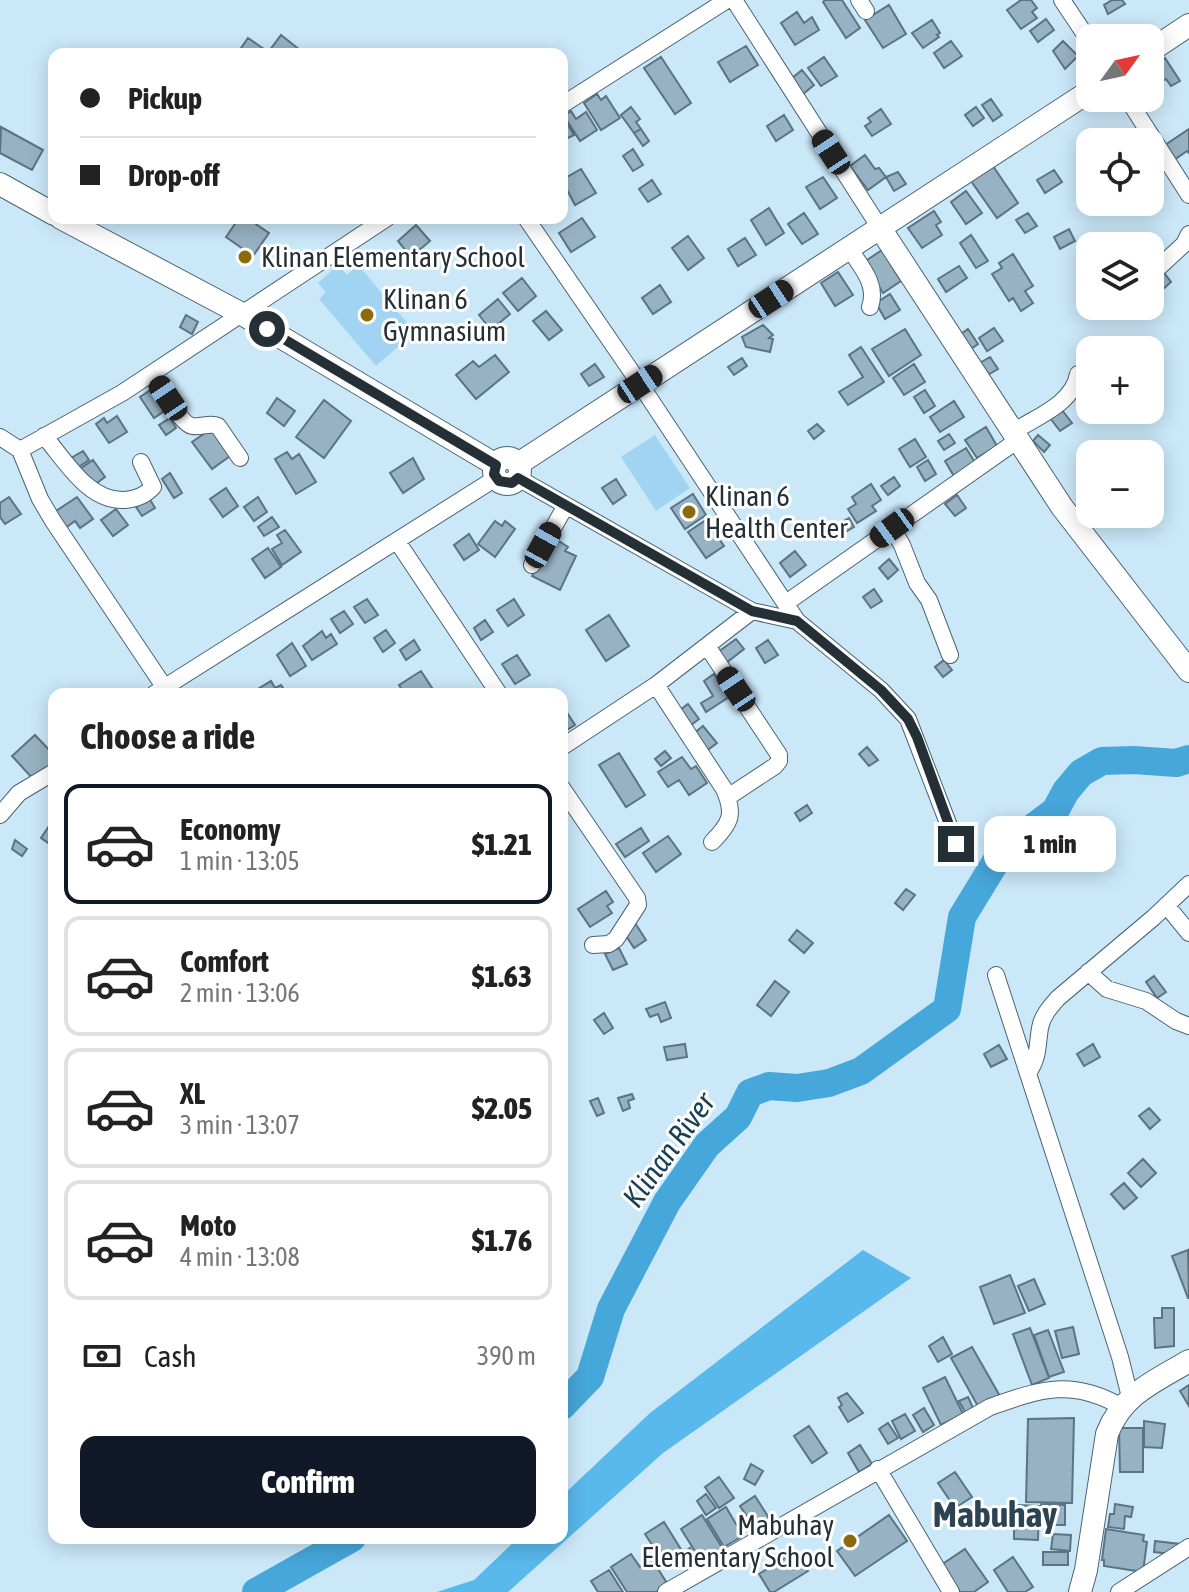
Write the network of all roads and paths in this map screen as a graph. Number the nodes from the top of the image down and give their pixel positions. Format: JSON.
{"nodes":[{"id":1,"x":727,"y":0,"type":"edge"},
{"id":2,"x":734,"y":0,"type":"edge"},
{"id":3,"x":1062,"y":0,"type":"edge"},
{"id":4,"x":1078,"y":24,"type":"edge"},
{"id":5,"x":1189,"y":25,"type":"edge"},
{"id":6,"x":1164,"y":42,"type":"edge"},
{"id":7,"x":1076,"y":100,"type":"edge"},
{"id":8,"x":568,"y":101,"type":"edge"},
{"id":9,"x":1136,"y":112,"type":"edge"},
{"id":10,"x":0,"y":184,"type":"edge"},
{"id":11,"x":1189,"y":195,"type":"edge"},
{"id":12,"x":48,"y":211,"type":"edge"},
{"id":13,"x":72,"y":224,"type":"edge"},
{"id":14,"x":378,"y":224,"type":"edge"},
{"id":15,"x":530,"y":224,"type":"edge"},
{"id":16,"x":880,"y":228,"type":"junction"},
{"id":17,"x":1189,"y":234,"type":"edge"},
{"id":18,"x":849,"y":248,"type":"junction"},
{"id":19,"x":1164,"y":263,"type":"edge"},
{"id":20,"x":870,"y":307,"type":"dead end"},
{"id":21,"x":242,"y":314,"type":"junction"},
{"id":22,"x":152,"y":374,"type":"junction"},
{"id":23,"x":1076,"y":383,"type":"edge"},
{"id":24,"x":640,"y":384,"type":"junction"},
{"id":25,"x":44,"y":436,"type":"junction"},
{"id":26,"x":1015,"y":436,"type":"junction"},
{"id":27,"x":0,"y":437,"type":"edge"},
{"id":28,"x":20,"y":450,"type":"junction"},
{"id":29,"x":240,"y":458,"type":"dead end"},
{"id":30,"x":141,"y":462,"type":"dead end"},
{"id":31,"x":507,"y":471,"type":"junction"},
{"id":32,"x":565,"y":507,"type":"junction"},
{"id":33,"x":892,"y":528,"type":"junction"},
{"id":34,"x":397,"y":541,"type":"junction"},
{"id":35,"x":532,"y":565,"type":"dead end"},
{"id":36,"x":786,"y":603,"type":"junction"},
{"id":37,"x":752,"y":611,"type":"junction"},
{"id":38,"x":797,"y":621,"type":"junction"},
{"id":39,"x":707,"y":646,"type":"junction"},
{"id":40,"x":950,"y":655,"type":"dead end"},
{"id":41,"x":1189,"y":671,"type":"edge"},
{"id":42,"x":656,"y":685,"type":"junction"},
{"id":43,"x":160,"y":688,"type":"edge"},
{"id":44,"x":169,"y":688,"type":"edge"},
{"id":45,"x":495,"y":688,"type":"edge"},
{"id":46,"x":568,"y":743,"type":"edge"},
{"id":47,"x":48,"y":776,"type":"edge"},
{"id":48,"x":568,"y":797,"type":"edge"},
{"id":49,"x":728,"y":797,"type":"junction"},
{"id":50,"x":0,"y":815,"type":"edge"},
{"id":51,"x":712,"y":842,"type":"dead end"},
{"id":52,"x":956,"y":844,"type":"dead end"},
{"id":53,"x":1189,"y":884,"type":"edge"},
{"id":54,"x":1167,"y":906,"type":"junction"},
{"id":55,"x":1189,"y":933,"type":"edge"},
{"id":56,"x":593,"y":945,"type":"dead end"},
{"id":57,"x":1088,"y":972,"type":"junction"},
{"id":58,"x":996,"y":975,"type":"dead end"},
{"id":59,"x":1189,"y":1026,"type":"edge"},
{"id":60,"x":1028,"y":1073,"type":"junction"},
{"id":61,"x":1189,"y":1361,"type":"edge"},
{"id":62,"x":1126,"y":1402,"type":"junction"},
{"id":63,"x":878,"y":1469,"type":"junction"},
{"id":64,"x":1189,"y":1547,"type":"edge"},
{"id":65,"x":666,"y":1592,"type":"edge"},
{"id":66,"x":951,"y":1592,"type":"edge"},
{"id":67,"x":1080,"y":1592,"type":"edge"},
{"id":68,"x":1119,"y":1592,"type":"edge"}],
"edges":[{"from":1,"to":8,"type":"street"},
{"from":2,"to":16,"type":"street"},
{"from":3,"to":4,"type":"street"},
{"from":5,"to":6,"type":"street"},
{"from":7,"to":16,"type":"street"},
{"from":9,"to":11,"type":"street"},
{"from":10,"to":12,"type":"street"},
{"from":13,"to":21,"type":"street"},
{"from":14,"to":21,"type":"street"},
{"from":15,"to":24,"type":"street"},
{"from":16,"to":18,"type":"street"},
{"from":16,"to":26,"type":"street"},
{"from":17,"to":19,"type":"street"},
{"from":18,"to":20,"type":"street"},
{"from":18,"to":24,"type":"street"},
{"from":21,"to":22,"type":"street"},
{"from":21,"to":31,"type":"street"},
{"from":22,"to":25,"type":"street"},
{"from":22,"to":29,"type":"street"},
{"from":23,"to":26,"type":"street"},
{"from":24,"to":31,"type":"street"},
{"from":24,"to":36,"type":"street"},
{"from":25,"to":28,"type":"street"},
{"from":25,"to":30,"type":"street"},
{"from":26,"to":33,"type":"street"},
{"from":26,"to":41,"type":"street"},
{"from":27,"to":28,"type":"street"},
{"from":28,"to":43,"type":"street"},
{"from":31,"to":32,"type":"street"},
{"from":31,"to":34,"type":"street"},
{"from":32,"to":35,"type":"street"},
{"from":32,"to":37,"type":"street"},
{"from":33,"to":36,"type":"street"},
{"from":33,"to":40,"type":"street"},
{"from":34,"to":44,"type":"street"},
{"from":34,"to":45,"type":"street"},
{"from":36,"to":38,"type":"street"},
{"from":37,"to":38,"type":"street"},
{"from":37,"to":39,"type":"street"},
{"from":38,"to":52,"type":"street"},
{"from":39,"to":42,"type":"street"},
{"from":39,"to":49,"type":"street"},
{"from":42,"to":46,"type":"street"},
{"from":42,"to":49,"type":"street"},
{"from":47,"to":50,"type":"street"},
{"from":48,"to":56,"type":"street"},
{"from":49,"to":51,"type":"street"},
{"from":53,"to":54,"type":"street"},
{"from":54,"to":55,"type":"street"},
{"from":54,"to":57,"type":"street"},
{"from":57,"to":59,"type":"street"},
{"from":57,"to":60,"type":"street"},
{"from":58,"to":60,"type":"street"},
{"from":60,"to":62,"type":"street"},
{"from":61,"to":62,"type":"street"},
{"from":62,"to":63,"type":"street"},
{"from":62,"to":67,"type":"street"},
{"from":63,"to":65,"type":"street"},
{"from":63,"to":66,"type":"street"},
{"from":64,"to":68,"type":"street"}]}
